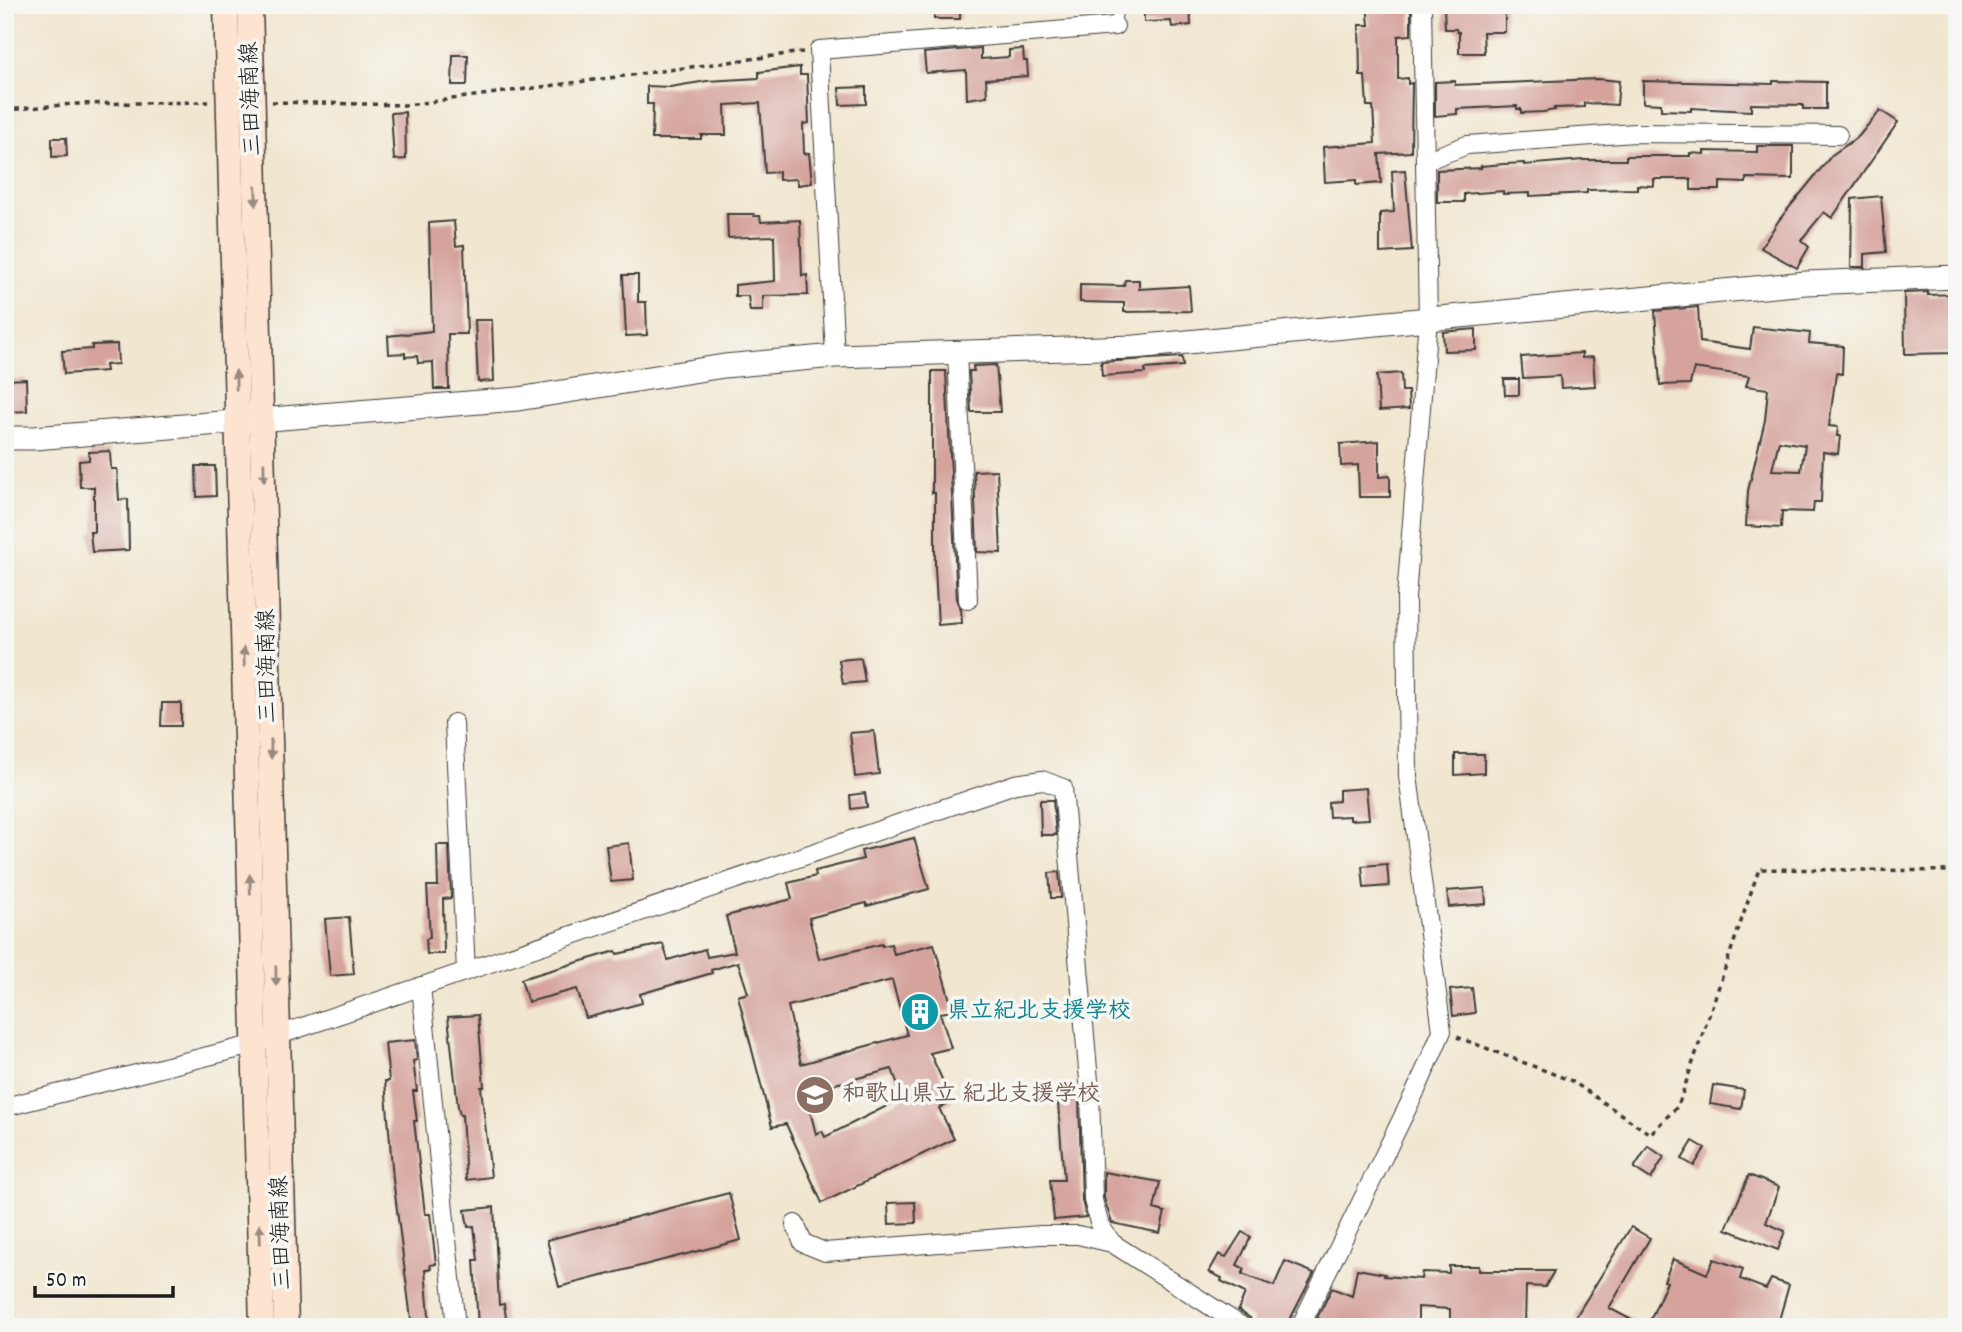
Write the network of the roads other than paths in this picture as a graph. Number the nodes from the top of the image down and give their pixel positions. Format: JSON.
{"nodes":[{"id":1,"x":226,"y":5,"type":"edge"},
{"id":2,"x":250,"y":5,"type":"edge"},
{"id":3,"x":1119,"y":5,"type":"edge"},
{"id":4,"x":1422,"y":5,"type":"edge"},
{"id":5,"x":1115,"y":26,"type":"joint"},
{"id":6,"x":241,"y":101,"type":"junction"},
{"id":7,"x":1838,"y":135,"type":"dead end"},
{"id":8,"x":1425,"y":162,"type":"junction"},
{"id":9,"x":1957,"y":277,"type":"edge"},
{"id":10,"x":1428,"y":319,"type":"junction"},
{"id":11,"x":957,"y":352,"type":"junction"},
{"id":12,"x":835,"y":355,"type":"junction"},
{"id":13,"x":262,"y":420,"type":"junction"},
{"id":14,"x":237,"y":423,"type":"junction"},
{"id":15,"x":5,"y":438,"type":"edge"},
{"id":16,"x":968,"y":600,"type":"dead end"},
{"id":17,"x":454,"y":723,"type":"dead end"},
{"id":18,"x":466,"y":971,"type":"junction"},
{"id":19,"x":421,"y":986,"type":"junction"},
{"id":20,"x":266,"y":1039,"type":"junction"},
{"id":21,"x":5,"y":1107,"type":"edge"},
{"id":22,"x":795,"y":1224,"type":"dead end"},
{"id":23,"x":1112,"y":1243,"type":"junction"},
{"id":24,"x":262,"y":1327,"type":"edge"},
{"id":25,"x":286,"y":1327,"type":"edge"},
{"id":26,"x":456,"y":1327,"type":"edge"},
{"id":27,"x":1243,"y":1327,"type":"edge"},
{"id":28,"x":1300,"y":1327,"type":"edge"}],
"edges":[{"from":1,"to":6,"type":"main road","name":"三田海南線"},
{"from":2,"to":6,"type":"main road","name":"三田海南線"},
{"from":3,"to":5,"type":"lane"},
{"from":4,"to":8,"type":"street"},
{"from":5,"to":12,"type":"street"},
{"from":6,"to":13,"type":"main road","name":"三田海南線","one_way":true},
{"from":14,"to":6,"type":"main road","name":"三田海南線","one_way":true},
{"from":7,"to":8,"type":"street"},
{"from":8,"to":10,"type":"street"},
{"from":9,"to":10,"type":"street"},
{"from":10,"to":11,"type":"street"},
{"from":10,"to":28,"type":"street"},
{"from":11,"to":12,"type":"street"},
{"from":11,"to":16,"type":"street"},
{"from":12,"to":13,"type":"street"},
{"from":13,"to":14,"type":"street"},
{"from":13,"to":20,"type":"main road","name":"三田海南線","one_way":true},
{"from":14,"to":15,"type":"street"},
{"from":20,"to":14,"type":"main road","name":"三田海南線","one_way":true},
{"from":17,"to":18,"type":"street"},
{"from":18,"to":19,"type":"street"},
{"from":18,"to":23,"type":"street"},
{"from":19,"to":20,"type":"street"},
{"from":19,"to":26,"type":"street"},
{"from":20,"to":21,"type":"street"},
{"from":24,"to":20,"type":"main road","name":"三田海南線","one_way":true},
{"from":20,"to":25,"type":"main road","name":"三田海南線"},
{"from":22,"to":23,"type":"street"},
{"from":23,"to":27,"type":"street"}]}
